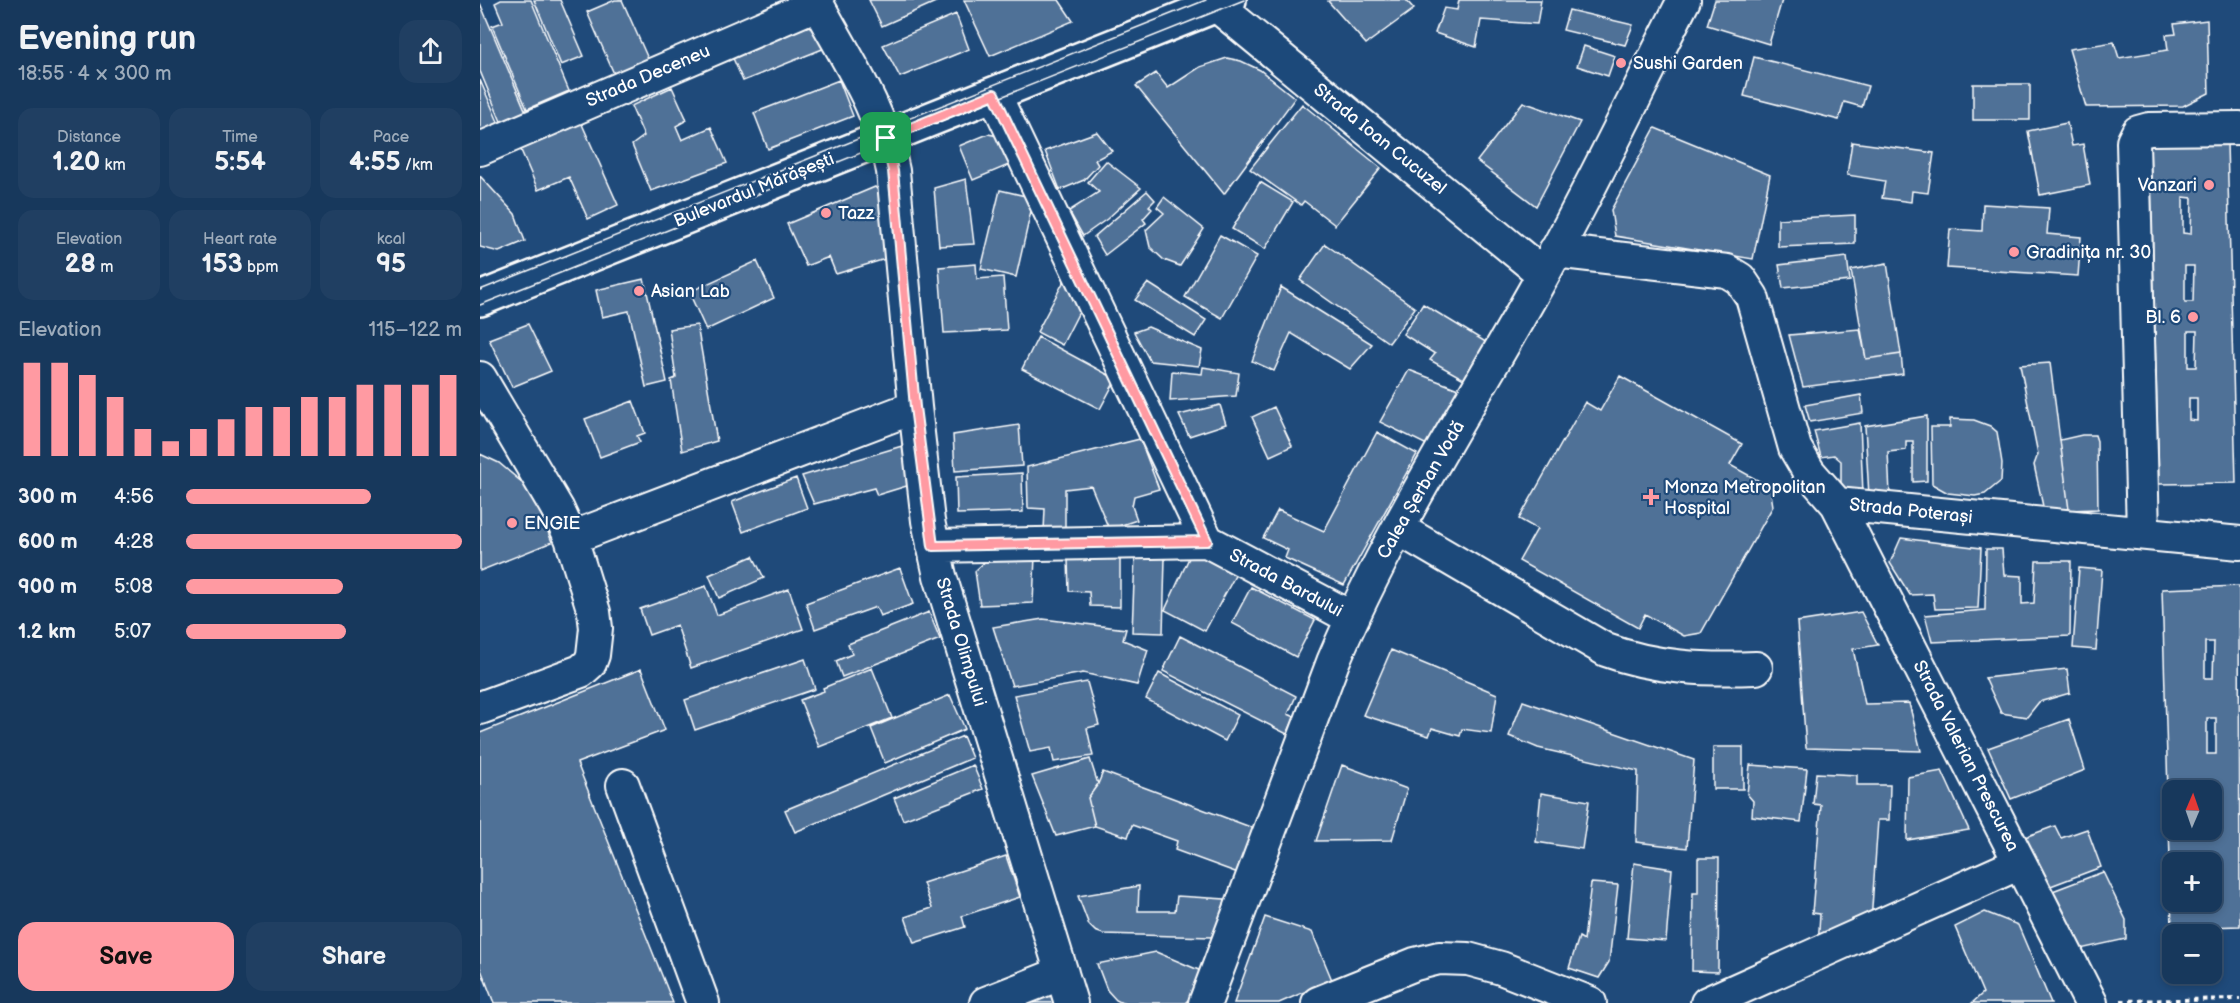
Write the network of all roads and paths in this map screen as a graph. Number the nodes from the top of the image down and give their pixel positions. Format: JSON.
{"nodes":[{"id":1,"x":1684,"y":0,"type":"edge"},
{"id":2,"x":816,"y":2,"type":"edge"},
{"id":3,"x":1223,"y":3,"type":"edge"},
{"id":4,"x":994,"y":94,"type":"junction"},
{"id":5,"x":2240,"y":128,"type":"edge"},
{"id":6,"x":886,"y":138,"type":"junction"},
{"id":7,"x":480,"y":149,"type":"edge"},
{"id":8,"x":1549,"y":262,"type":"junction"},
{"id":9,"x":480,"y":298,"type":"edge"},
{"id":10,"x":481,"y":381,"type":"edge"},
{"id":11,"x":915,"y":407,"type":"junction"},
{"id":12,"x":1838,"y":504,"type":"junction"},
{"id":13,"x":1399,"y":529,"type":"junction"},
{"id":14,"x":2143,"y":533,"type":"junction"},
{"id":15,"x":571,"y":538,"type":"junction"},
{"id":16,"x":1207,"y":541,"type":"junction"},
{"id":17,"x":2240,"y":543,"type":"edge"},
{"id":18,"x":933,"y":546,"type":"junction"},
{"id":19,"x":1352,"y":618,"type":"junction"},
{"id":20,"x":1756,"y":668,"type":"dead end"},
{"id":21,"x":480,"y":708,"type":"edge"},
{"id":22,"x":623,"y":785,"type":"dead end"},
{"id":23,"x":2020,"y":863,"type":"junction"},
{"id":24,"x":1062,"y":973,"type":"junction"},
{"id":25,"x":2240,"y":999,"type":"edge"},
{"id":26,"x":2091,"y":1002,"type":"edge"},
{"id":27,"x":703,"y":1003,"type":"edge"},
{"id":28,"x":986,"y":1003,"type":"edge"},
{"id":29,"x":1071,"y":1003,"type":"edge"},
{"id":30,"x":1205,"y":1003,"type":"edge"},
{"id":31,"x":1318,"y":1003,"type":"edge"},
{"id":32,"x":1590,"y":1003,"type":"edge"},
{"id":33,"x":1707,"y":1003,"type":"edge"}],
"edges":[{"from":1,"to":8,"type":"street","name":"Calea Șerban Vodă"},
{"from":2,"to":6,"type":"street","name":"Strada Olimpului"},
{"from":2,"to":7,"type":"street","name":"Strada Deceneu"},
{"from":3,"to":4,"type":"main road","name":"Bulevardul Mărășești"},
{"from":3,"to":8,"type":"street","name":"Strada Ioan Cucuzel"},
{"from":4,"to":6,"type":"main road","name":"Bulevardul Mărășești"},
{"from":4,"to":16,"type":"street"},
{"from":5,"to":14,"type":"street"},
{"from":6,"to":9,"type":"main road","name":"Bulevardul Mărășești"},
{"from":6,"to":11,"type":"street","name":"Strada Olimpului"},
{"from":8,"to":12,"type":"street","name":"Strada Poterași"},
{"from":8,"to":13,"type":"street","name":"Calea Șerban Vodă"},
{"from":10,"to":15,"type":"street"},
{"from":11,"to":15,"type":"street"},
{"from":11,"to":18,"type":"street","name":"Strada Olimpului"},
{"from":12,"to":14,"type":"street","name":"Strada Poterași"},
{"from":12,"to":23,"type":"street","name":"Strada Valerian Prescurea"},
{"from":13,"to":19,"type":"street","name":"Calea Șerban Vodă"},
{"from":13,"to":20,"type":"street"},
{"from":14,"to":17,"type":"street","name":"Strada Poterași"},
{"from":15,"to":21,"type":"street"},
{"from":16,"to":18,"type":"street","name":"Strada Bardului"},
{"from":16,"to":19,"type":"street","name":"Strada Bardului"},
{"from":18,"to":24,"type":"street","name":"Strada Olimpului"},
{"from":19,"to":30,"type":"street","name":"Calea Șerban Vodă"},
{"from":22,"to":27,"type":"street"},
{"from":23,"to":26,"type":"street"},
{"from":23,"to":33,"type":"street","name":"Strada Valerian Prescurea"},
{"from":24,"to":28,"type":"street"},
{"from":24,"to":29,"type":"street","name":"Strada Olimpului"},
{"from":25,"to":26,"type":"path"},
{"from":31,"to":32,"type":"street"}]}
